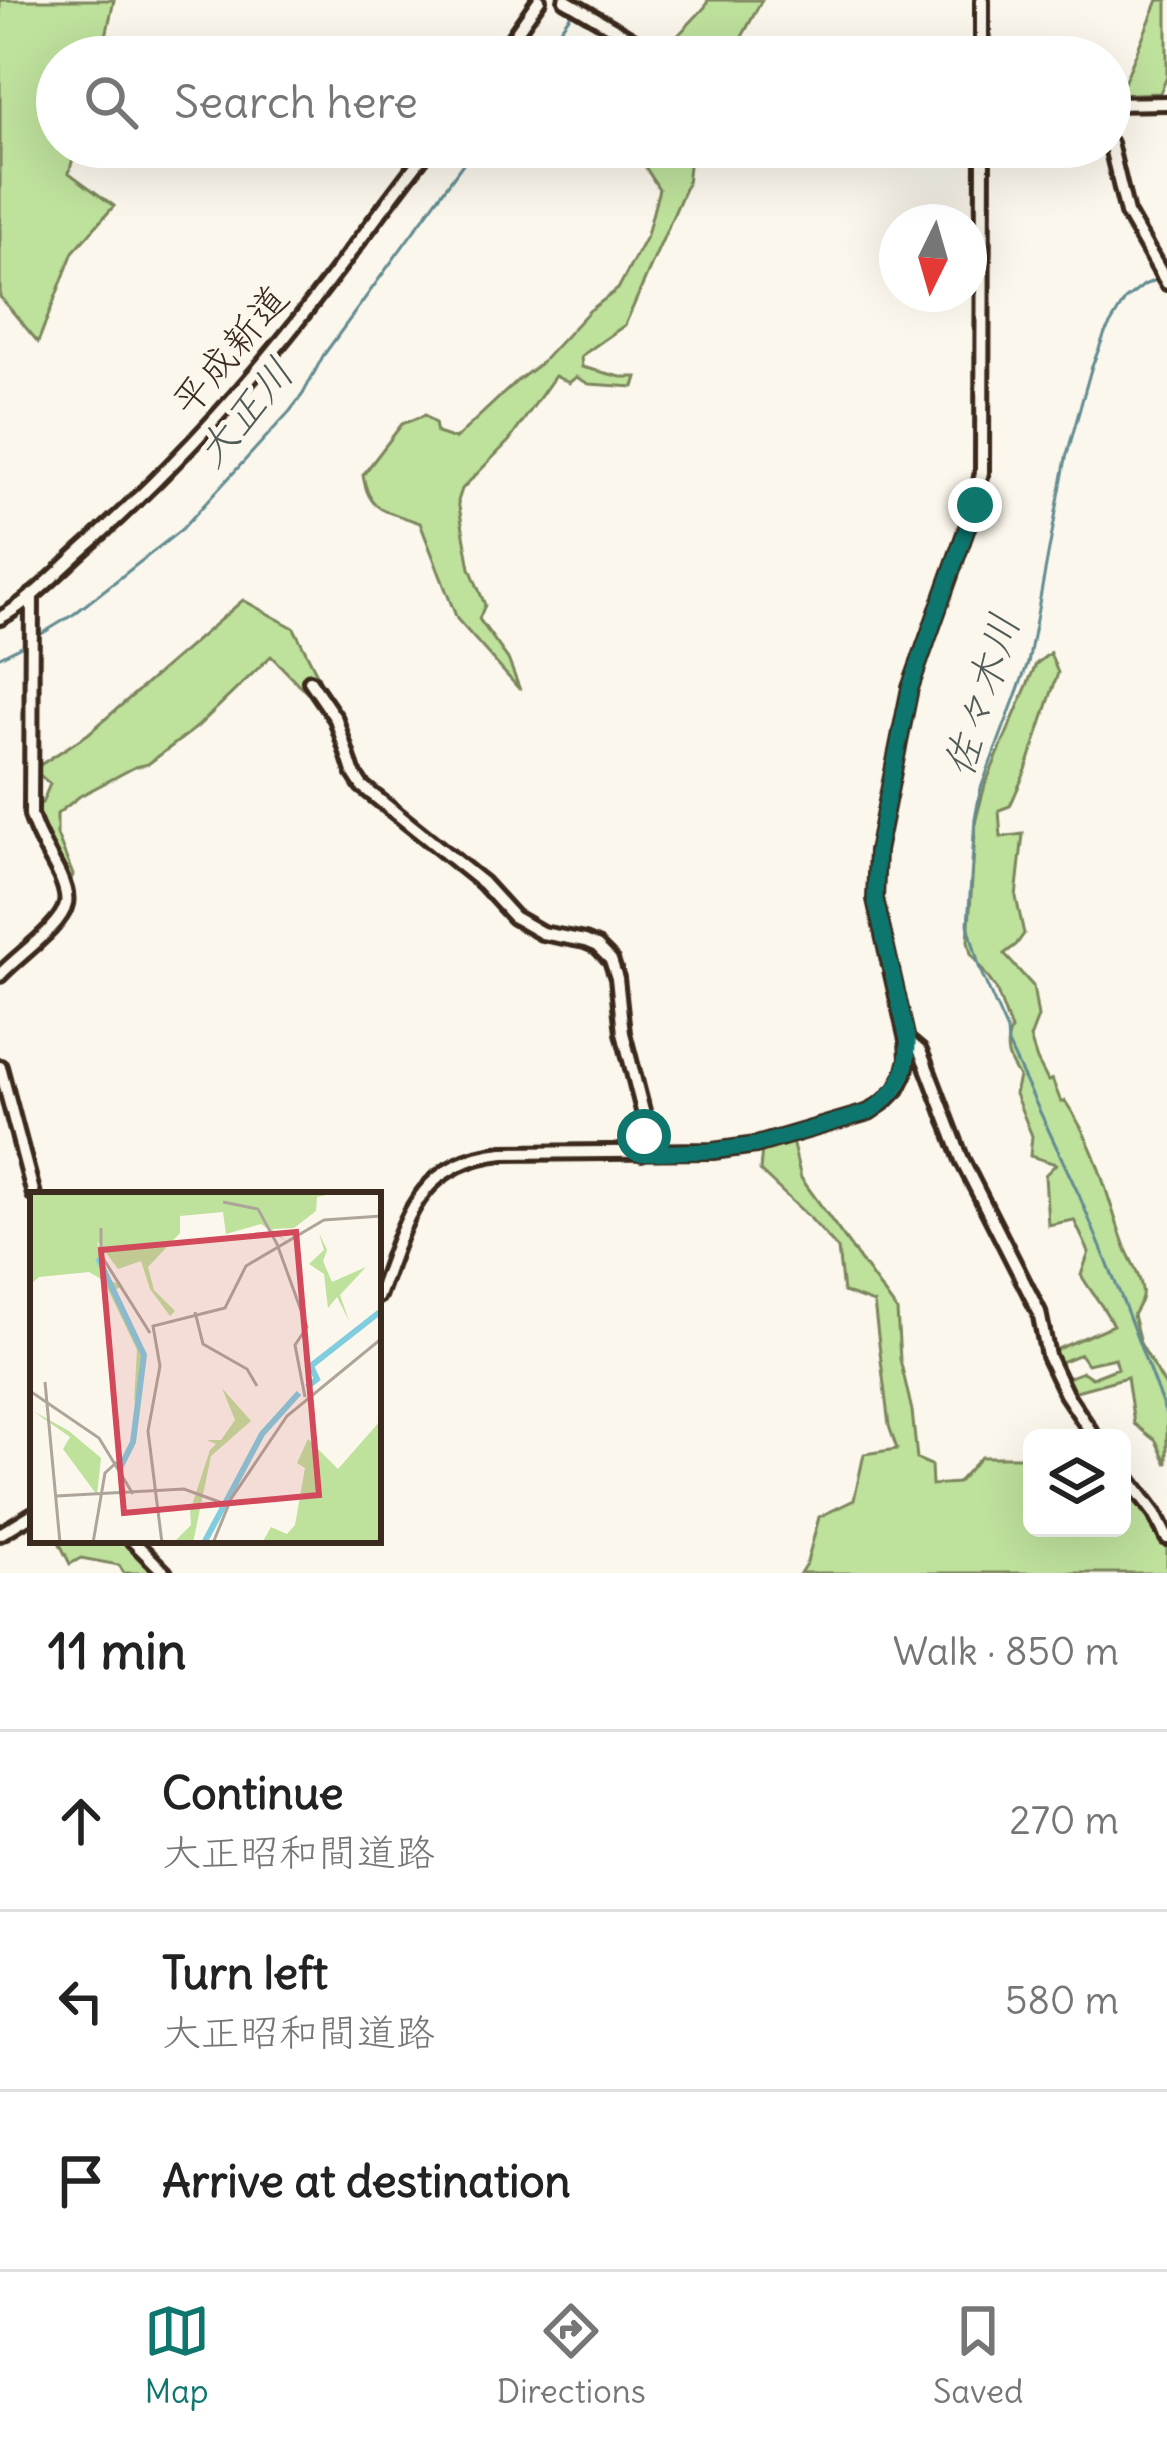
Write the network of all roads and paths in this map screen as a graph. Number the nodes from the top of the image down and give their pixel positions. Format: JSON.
{"nodes":[{"id":1,"x":539,"y":0,"type":"edge"},
{"id":2,"x":566,"y":0,"type":"edge"},
{"id":3,"x":982,"y":0,"type":"edge"},
{"id":4,"x":514,"y":36,"type":"edge"},
{"id":5,"x":626,"y":36,"type":"edge"},
{"id":6,"x":982,"y":36,"type":"edge"},
{"id":7,"x":1167,"y":103,"type":"edge"},
{"id":8,"x":1131,"y":104,"type":"edge"},
{"id":9,"x":414,"y":168,"type":"edge"},
{"id":10,"x":983,"y":168,"type":"edge"},
{"id":11,"x":1116,"y":168,"type":"edge"},
{"id":12,"x":1165,"y":280,"type":"edge"},
{"id":13,"x":32,"y":595,"type":"junction"},
{"id":14,"x":0,"y":618,"type":"edge"},
{"id":15,"x":310,"y":680,"type":"dead end"},
{"id":16,"x":0,"y":975,"type":"edge"},
{"id":17,"x":908,"y":1040,"type":"junction"},
{"id":18,"x":0,"y":1066,"type":"edge"},
{"id":19,"x":642,"y":1153,"type":"junction"},
{"id":20,"x":33,"y":1192,"type":"edge"},
{"id":21,"x":381,"y":1289,"type":"edge"},
{"id":22,"x":1089,"y":1429,"type":"edge"},
{"id":23,"x":1131,"y":1482,"type":"edge"},
{"id":24,"x":30,"y":1516,"type":"edge"},
{"id":25,"x":0,"y":1534,"type":"edge"},
{"id":26,"x":1167,"y":1538,"type":"edge"},
{"id":27,"x":135,"y":1543,"type":"edge"},
{"id":28,"x":165,"y":1573,"type":"edge"}],
"edges":[{"from":1,"to":4,"type":"street"},
{"from":2,"to":5,"type":"street"},
{"from":3,"to":6,"type":"street"},
{"from":7,"to":8,"type":"street"},
{"from":9,"to":13,"type":"street","name":"平成新道"},
{"from":10,"to":17,"type":"street"},
{"from":11,"to":12,"type":"street"},
{"from":13,"to":14,"type":"street","name":"平成新道"},
{"from":13,"to":16,"type":"street"},
{"from":15,"to":19,"type":"street"},
{"from":17,"to":19,"type":"street"},
{"from":17,"to":22,"type":"street"},
{"from":18,"to":20,"type":"street"},
{"from":19,"to":21,"type":"street"},
{"from":23,"to":26,"type":"street"},
{"from":24,"to":25,"type":"street"},
{"from":27,"to":28,"type":"street"}]}
